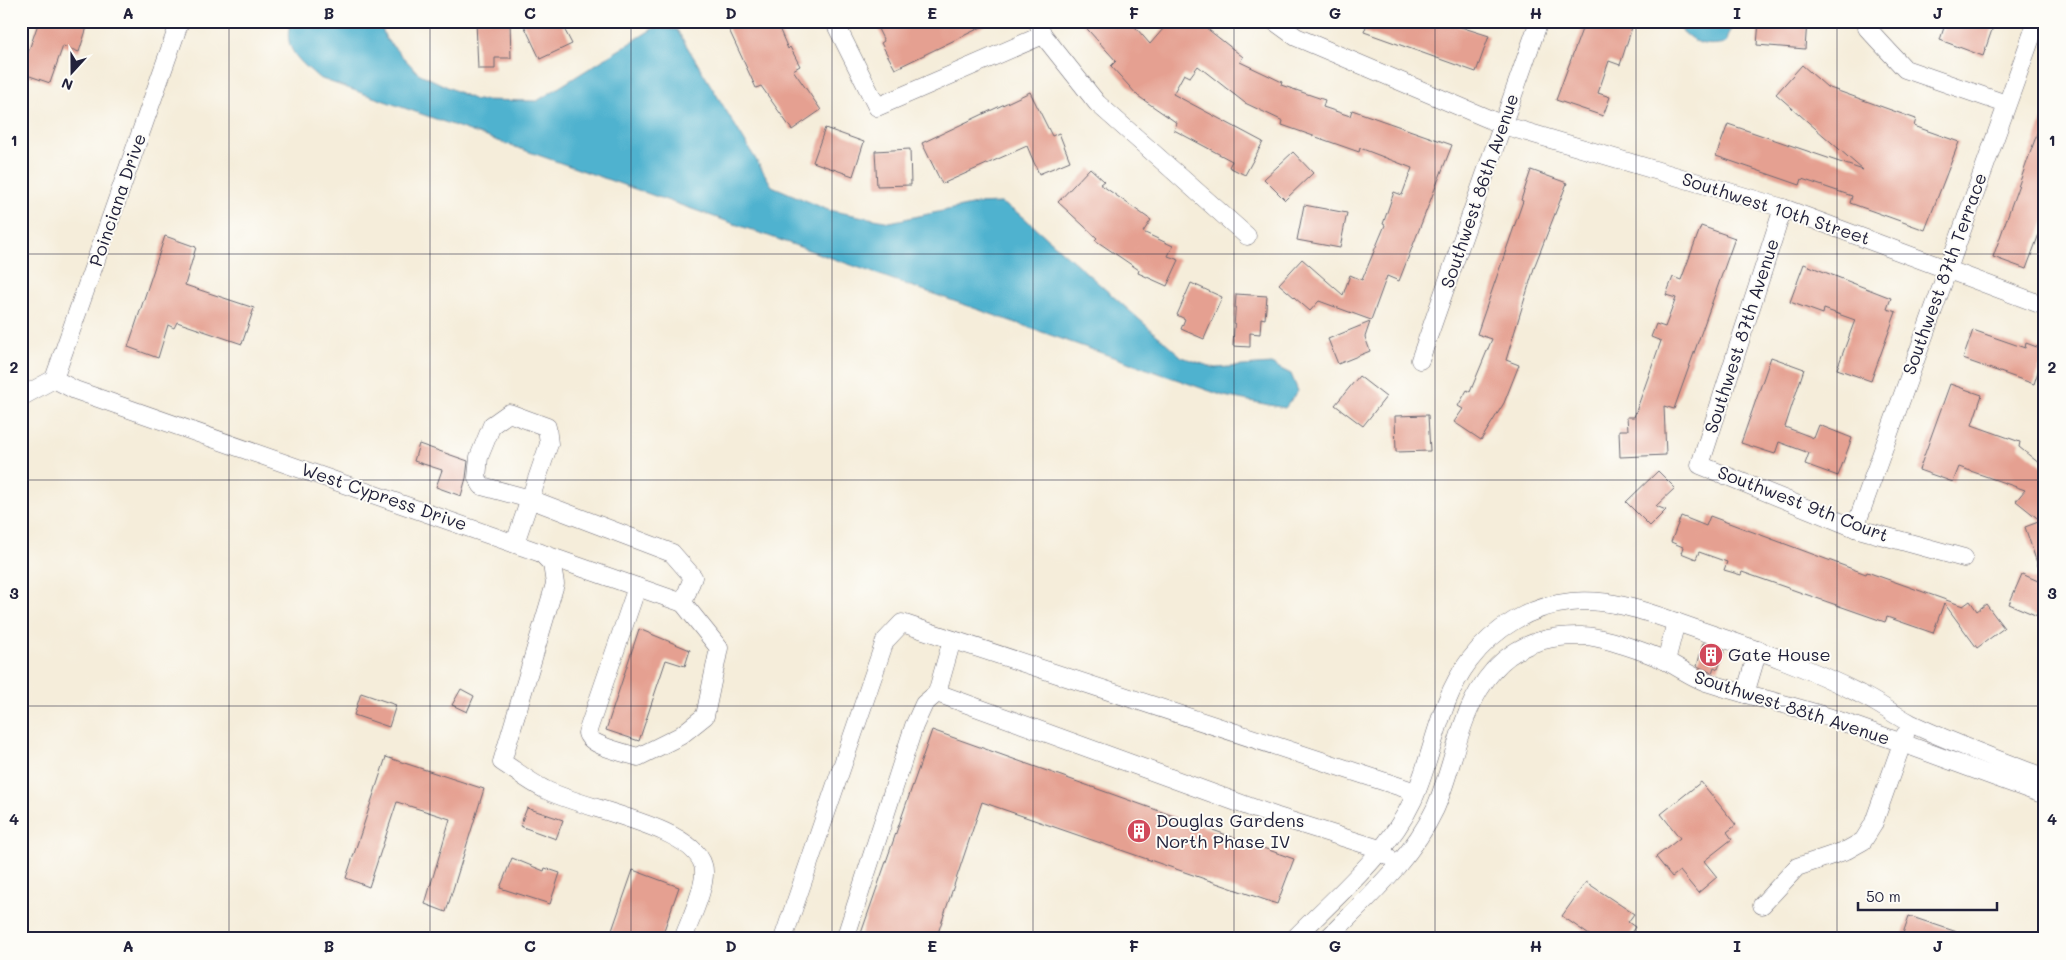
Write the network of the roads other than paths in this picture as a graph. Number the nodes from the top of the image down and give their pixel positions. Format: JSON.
{"nodes":[{"id":1,"x":180,"y":21,"type":"edge"},
{"id":2,"x":834,"y":21,"type":"edge"},
{"id":3,"x":1274,"y":21,"type":"edge"},
{"id":4,"x":1539,"y":21,"type":"edge"},
{"id":5,"x":2037,"y":21,"type":"edge"},
{"id":6,"x":1040,"y":28,"type":"edge"},
{"id":7,"x":1867,"y":28,"type":"dead end"},
{"id":8,"x":2006,"y":104,"type":"junction"},
{"id":9,"x":1503,"y":125,"type":"junction"},
{"id":10,"x":1783,"y":208,"type":"junction"},
{"id":11,"x":1246,"y":236,"type":"dead end"},
{"id":12,"x":1946,"y":269,"type":"junction"},
{"id":13,"x":2045,"y":306,"type":"edge"},
{"id":14,"x":1420,"y":360,"type":"dead end"},
{"id":15,"x":54,"y":378,"type":"junction"},
{"id":16,"x":21,"y":397,"type":"edge"},
{"id":17,"x":1700,"y":465,"type":"joint"},
{"id":18,"x":530,"y":499,"type":"junction"},
{"id":19,"x":1855,"y":528,"type":"junction"},
{"id":20,"x":515,"y":543,"type":"junction"},
{"id":21,"x":541,"y":553,"type":"junction"},
{"id":22,"x":1964,"y":558,"type":"dead end"},
{"id":23,"x":637,"y":587,"type":"junction"},
{"id":24,"x":683,"y":603,"type":"junction"},
{"id":25,"x":1676,"y":622,"type":"junction"},
{"id":26,"x":952,"y":640,"type":"junction"},
{"id":27,"x":1758,"y":650,"type":"junction"},
{"id":28,"x":1471,"y":658,"type":"junction"},
{"id":29,"x":1666,"y":661,"type":"junction"},
{"id":30,"x":1490,"y":674,"type":"junction"},
{"id":31,"x":937,"y":693,"type":"junction"},
{"id":32,"x":1745,"y":694,"type":"junction"},
{"id":33,"x":1910,"y":722,"type":"junction"},
{"id":34,"x":1902,"y":744,"type":"junction"},
{"id":35,"x":2045,"y":778,"type":"edge"},
{"id":36,"x":1416,"y":792,"type":"junction"},
{"id":37,"x":2045,"y":795,"type":"edge"},
{"id":38,"x":1380,"y":849,"type":"junction"},
{"id":39,"x":1397,"y":865,"type":"junction"},
{"id":40,"x":1762,"y":905,"type":"dead end"},
{"id":41,"x":684,"y":939,"type":"edge"},
{"id":42,"x":783,"y":939,"type":"edge"},
{"id":43,"x":845,"y":939,"type":"edge"},
{"id":44,"x":1294,"y":939,"type":"edge"},
{"id":45,"x":1327,"y":939,"type":"edge"}],
"edges":[{"from":1,"to":15,"type":"street","name":"Poinciana Drive"},
{"from":2,"to":6,"type":"street"},
{"from":3,"to":9,"type":"street","name":"Southwest 10th Street"},
{"from":4,"to":9,"type":"street","name":"Southwest 86th Avenue"},
{"from":5,"to":8,"type":"street","name":"Southwest 87th Terrace"},
{"from":6,"to":11,"type":"street"},
{"from":7,"to":8,"type":"street"},
{"from":8,"to":12,"type":"street","name":"Southwest 87th Terrace"},
{"from":9,"to":10,"type":"street","name":"Southwest 10th Street"},
{"from":9,"to":14,"type":"street","name":"Southwest 86th Avenue"},
{"from":10,"to":12,"type":"street","name":"Southwest 10th Street"},
{"from":10,"to":17,"type":"street","name":"Southwest 87th Avenue"},
{"from":12,"to":13,"type":"street","name":"Southwest 10th Street"},
{"from":12,"to":19,"type":"street","name":"Southwest 87th Terrace"},
{"from":15,"to":16,"type":"street"},
{"from":15,"to":20,"type":"street","name":"West Cypress Drive"},
{"from":17,"to":19,"type":"street","name":"Southwest 9th Court"},
{"from":18,"to":18,"type":"street"},
{"from":18,"to":20,"type":"street"},
{"from":18,"to":24,"type":"street"},
{"from":19,"to":22,"type":"street","name":"Southwest 9th Court"},
{"from":20,"to":21,"type":"street","name":"West Cypress Drive"},
{"from":21,"to":23,"type":"street","name":"West Cypress Drive"},
{"from":21,"to":41,"type":"street"},
{"from":23,"to":24,"type":"street","name":"West Cypress Drive"},
{"from":23,"to":24,"type":"street"},
{"from":25,"to":27,"type":"street","name":"Southwest 88th Avenue"},
{"from":25,"to":28,"type":"street","name":"Southwest 88th Avenue"},
{"from":25,"to":29,"type":"street"},
{"from":26,"to":31,"type":"street"},
{"from":26,"to":36,"type":"street"},
{"from":26,"to":42,"type":"street"},
{"from":27,"to":32,"type":"street"},
{"from":27,"to":33,"type":"street","name":"Southwest 88th Avenue"},
{"from":28,"to":30,"type":"street"},
{"from":28,"to":36,"type":"street","name":"Southwest 88th Avenue"},
{"from":29,"to":30,"type":"street","name":"Southwest 88th Avenue"},
{"from":29,"to":32,"type":"street","name":"Southwest 88th Avenue"},
{"from":30,"to":39,"type":"street","name":"Southwest 88th Avenue"},
{"from":31,"to":38,"type":"street"},
{"from":31,"to":43,"type":"street"},
{"from":32,"to":34,"type":"street","name":"Southwest 88th Avenue"},
{"from":33,"to":34,"type":"street"},
{"from":33,"to":35,"type":"street","name":"Southwest 88th Avenue"},
{"from":34,"to":37,"type":"street","name":"Southwest 88th Avenue"},
{"from":34,"to":40,"type":"street"},
{"from":36,"to":38,"type":"street","name":"Southwest 88th Avenue"},
{"from":38,"to":39,"type":"street"},
{"from":38,"to":44,"type":"street","name":"Southwest 88th Avenue"},
{"from":39,"to":45,"type":"street","name":"Southwest 88th Avenue"}]}
